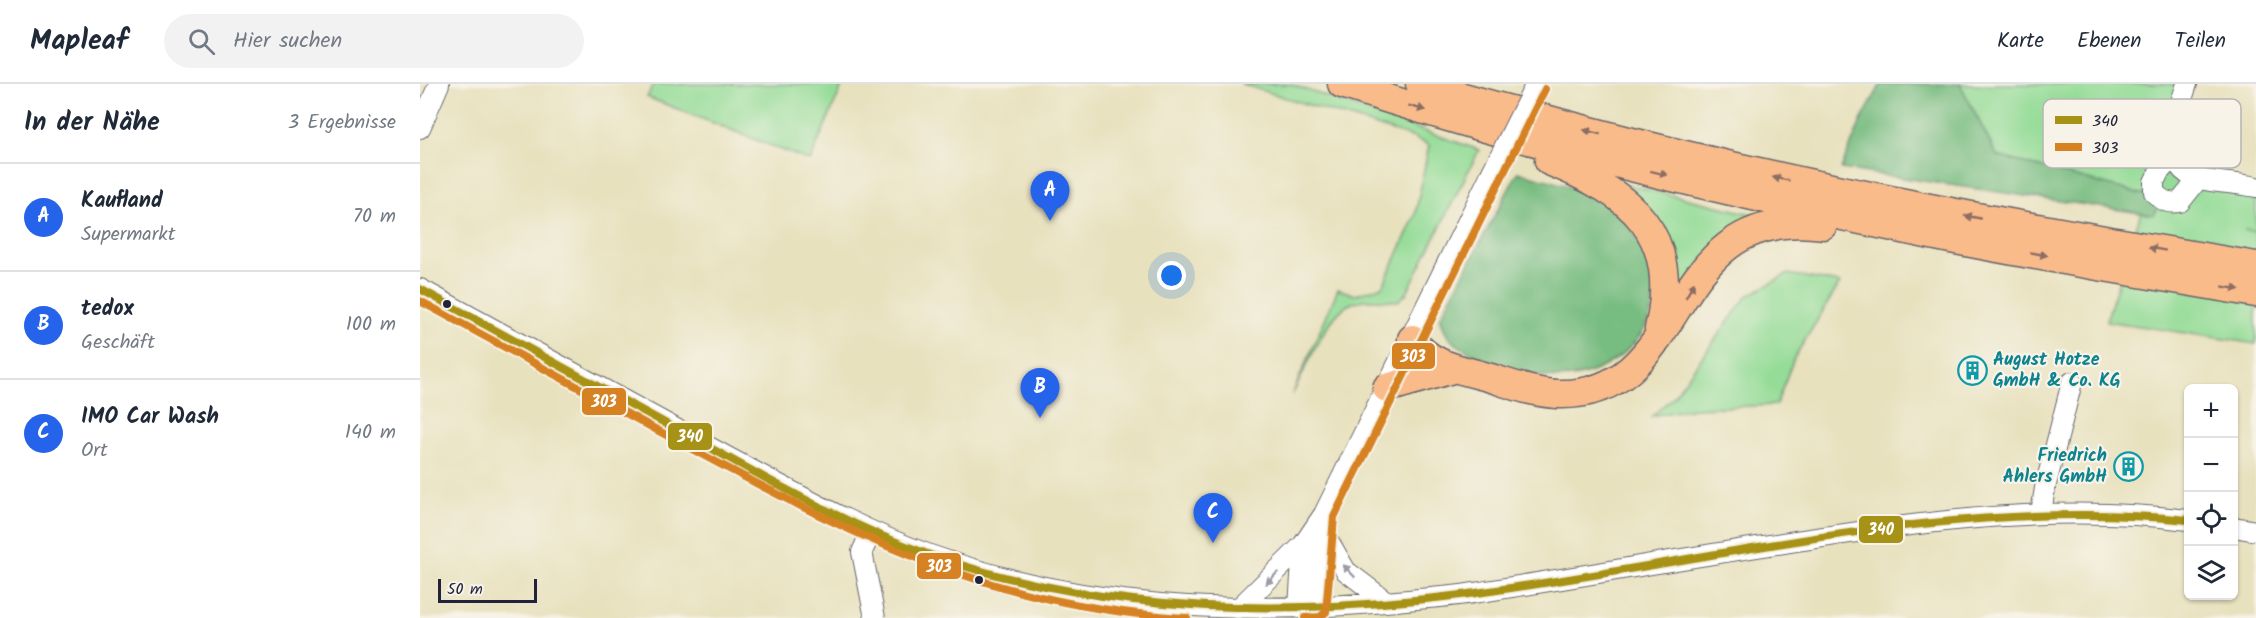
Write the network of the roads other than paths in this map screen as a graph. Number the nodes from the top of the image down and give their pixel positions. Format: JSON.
{"nodes":[{"id":1,"x":439,"y":84,"type":"edge"},
{"id":2,"x":1342,"y":84,"type":"edge"},
{"id":3,"x":1420,"y":84,"type":"edge"},
{"id":4,"x":1461,"y":84,"type":"edge"},
{"id":5,"x":1536,"y":84,"type":"edge"},
{"id":6,"x":2187,"y":84,"type":"edge"},
{"id":7,"x":2182,"y":99,"type":"edge"},
{"id":8,"x":1534,"y":116,"type":"junction"},
{"id":9,"x":420,"y":128,"type":"edge"},
{"id":10,"x":1501,"y":133,"type":"junction"},
{"id":11,"x":2163,"y":168,"type":"edge"},
{"id":12,"x":2183,"y":168,"type":"edge"},
{"id":13,"x":2199,"y":178,"type":"junction"},
{"id":14,"x":2256,"y":186,"type":"edge"},
{"id":15,"x":1919,"y":233,"type":"junction"},
{"id":16,"x":2256,"y":266,"type":"edge"},
{"id":17,"x":420,"y":289,"type":"edge"},
{"id":18,"x":2256,"y":293,"type":"edge"},
{"id":19,"x":1657,"y":338,"type":"junction"},
{"id":20,"x":1412,"y":339,"type":"junction"},
{"id":21,"x":1452,"y":369,"type":"junction"},
{"id":22,"x":1492,"y":378,"type":"junction"},
{"id":23,"x":2072,"y":382,"type":"dead end"},
{"id":24,"x":1387,"y":388,"type":"junction"},
{"id":25,"x":2041,"y":513,"type":"junction"},
{"id":26,"x":2184,"y":520,"type":"edge"},
{"id":27,"x":1323,"y":522,"type":"junction"},
{"id":28,"x":2238,"y":528,"type":"edge"},
{"id":29,"x":2256,"y":531,"type":"edge"},
{"id":30,"x":871,"y":532,"type":"junction"},
{"id":31,"x":1303,"y":545,"type":"junction"},
{"id":32,"x":1387,"y":602,"type":"junction"},
{"id":33,"x":1308,"y":607,"type":"junction"},
{"id":34,"x":1238,"y":609,"type":"junction"},
{"id":35,"x":875,"y":618,"type":"edge"}],
"edges":[{"from":1,"to":9,"type":"street"},
{"from":2,"to":10,"type":"highway","one_way":true},
{"from":3,"to":8,"type":"highway"},
{"from":4,"to":8,"type":"highway"},
{"from":5,"to":20,"type":"street","bridge":true},
{"from":6,"to":7,"type":"street"},
{"from":16,"to":8,"type":"highway","one_way":true},
{"from":10,"to":15,"type":"highway","one_way":true},
{"from":10,"to":19,"type":"highway"},
{"from":11,"to":13,"type":"street"},
{"from":12,"to":13,"type":"street"},
{"from":13,"to":14,"type":"street"},
{"from":15,"to":18,"type":"highway","one_way":true},
{"from":19,"to":15,"type":"highway","one_way":true},
{"from":17,"to":30,"type":"street"},
{"from":19,"to":22,"type":"highway"},
{"from":20,"to":21,"type":"highway"},
{"from":20,"to":22,"type":"highway"},
{"from":20,"to":24,"type":"street"},
{"from":21,"to":22,"type":"highway"},
{"from":21,"to":24,"type":"highway"},
{"from":23,"to":25,"type":"street"},
{"from":24,"to":27,"type":"street"},
{"from":25,"to":26,"type":"street"},
{"from":25,"to":32,"type":"street"},
{"from":27,"to":31,"type":"street"},
{"from":32,"to":27,"type":"street","one_way":true},
{"from":27,"to":33,"type":"street"},
{"from":28,"to":29,"type":"street"},
{"from":30,"to":34,"type":"street"},
{"from":30,"to":35,"type":"street"},
{"from":31,"to":33,"type":"street"},
{"from":31,"to":34,"type":"street","one_way":true},
{"from":32,"to":33,"type":"street"},
{"from":33,"to":34,"type":"street"}]}
